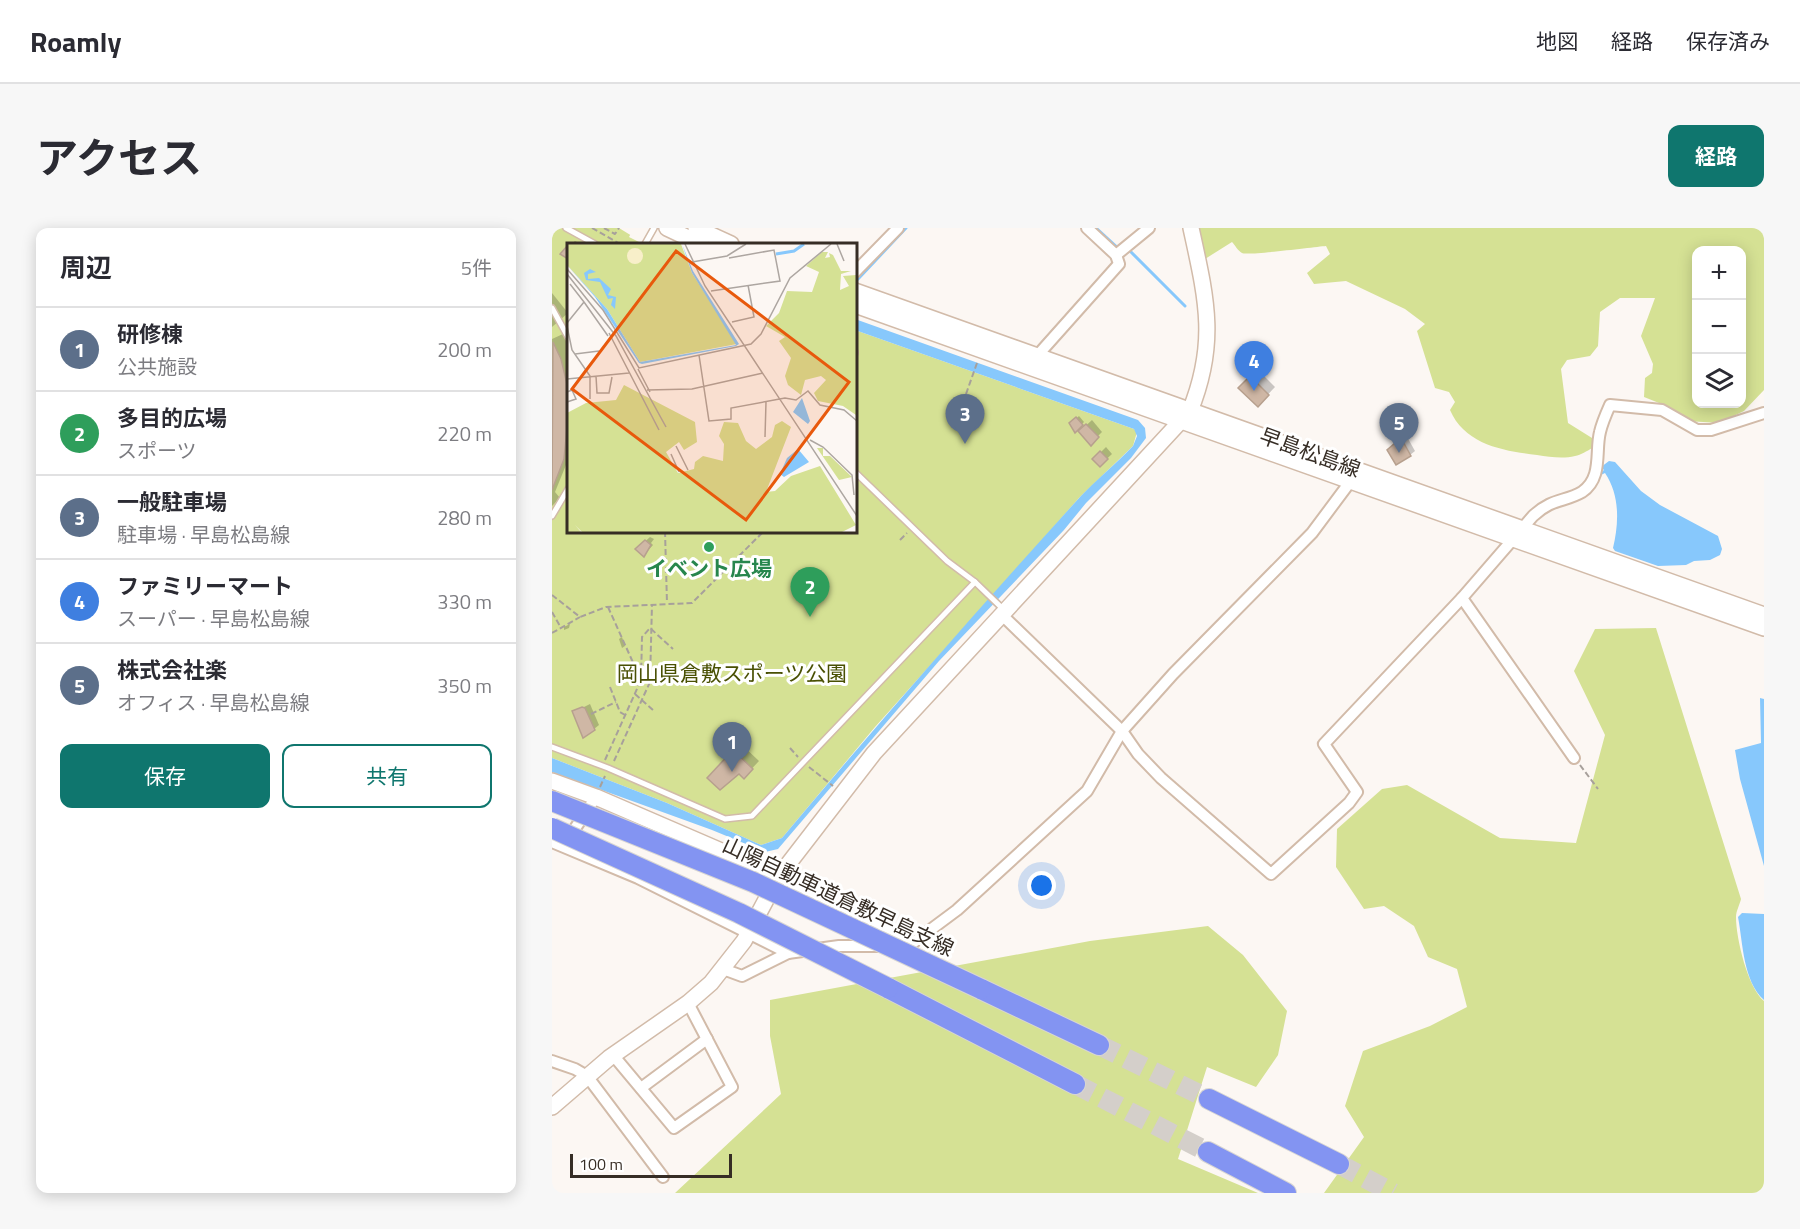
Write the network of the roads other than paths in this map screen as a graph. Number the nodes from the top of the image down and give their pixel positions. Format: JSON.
{"nodes":[{"id":1,"x":566,"y":228,"type":"edge"},
{"id":2,"x":667,"y":228,"type":"edge"},
{"id":3,"x":696,"y":228,"type":"edge"},
{"id":4,"x":898,"y":228,"type":"edge"},
{"id":5,"x":1087,"y":228,"type":"edge"},
{"id":6,"x":1149,"y":228,"type":"edge"},
{"id":7,"x":1191,"y":228,"type":"edge"},
{"id":8,"x":593,"y":243,"type":"edge"},
{"id":9,"x":699,"y":243,"type":"edge"},
{"id":10,"x":729,"y":243,"type":"edge"},
{"id":11,"x":1119,"y":255,"type":"junction"},
{"id":12,"x":856,"y":271,"type":"edge"},
{"id":13,"x":856,"y":291,"type":"edge"},
{"id":14,"x":856,"y":305,"type":"edge"},
{"id":15,"x":552,"y":308,"type":"edge"},
{"id":16,"x":567,"y":335,"type":"edge"},
{"id":17,"x":1038,"y":357,"type":"junction"},
{"id":18,"x":1764,"y":413,"type":"edge"},
{"id":19,"x":1185,"y":416,"type":"junction"},
{"id":20,"x":856,"y":473,"type":"edge"},
{"id":21,"x":1350,"y":482,"type":"junction"},
{"id":22,"x":567,"y":491,"type":"edge"},
{"id":23,"x":552,"y":516,"type":"edge"},
{"id":24,"x":1519,"y":533,"type":"junction"},
{"id":25,"x":975,"y":582,"type":"junction"},
{"id":26,"x":1462,"y":598,"type":"junction"},
{"id":27,"x":1000,"y":609,"type":"junction"},
{"id":28,"x":1764,"y":615,"type":"edge"},
{"id":29,"x":1764,"y":628,"type":"edge"},
{"id":30,"x":1122,"y":731,"type":"junction"},
{"id":31,"x":552,"y":747,"type":"edge"},
{"id":32,"x":1574,"y":758,"type":"road end"},
{"id":33,"x":552,"y":781,"type":"edge"},
{"id":34,"x":596,"y":797,"type":"junction"},
{"id":35,"x":552,"y":801,"type":"edge"},
{"id":36,"x":552,"y":828,"type":"edge"},
{"id":37,"x":557,"y":844,"type":"edge"},
{"id":38,"x":778,"y":878,"type":"junction"},
{"id":39,"x":749,"y":933,"type":"junction"},
{"id":40,"x":912,"y":943,"type":"junction"},
{"id":41,"x":788,"y":953,"type":"junction"},
{"id":42,"x":723,"y":969,"type":"junction"},
{"id":43,"x":688,"y":1003,"type":"junction"},
{"id":44,"x":707,"y":1039,"type":"junction"},
{"id":45,"x":1100,"y":1045,"type":"tunnel mouth"},
{"id":46,"x":613,"y":1055,"type":"junction"},
{"id":47,"x":552,"y":1061,"type":"edge"},
{"id":48,"x":587,"y":1076,"type":"junction"},
{"id":49,"x":1074,"y":1084,"type":"tunnel mouth"},
{"id":50,"x":641,"y":1088,"type":"junction"},
{"id":51,"x":1209,"y":1099,"type":"tunnel mouth"},
{"id":52,"x":552,"y":1107,"type":"edge"},
{"id":53,"x":1208,"y":1152,"type":"tunnel mouth"},
{"id":54,"x":1339,"y":1164,"type":"tunnel mouth"},
{"id":55,"x":663,"y":1177,"type":"dead end"},
{"id":56,"x":1286,"y":1193,"type":"edge"}],
"edges":[{"from":1,"to":8,"type":"lane"},
{"from":2,"to":9,"type":"main road"},
{"from":3,"to":10,"type":"main road"},
{"from":4,"to":12,"type":"street"},
{"from":5,"to":11,"type":"street"},
{"from":6,"to":11,"type":"street"},
{"from":7,"to":19,"type":"main road"},
{"from":11,"to":17,"type":"street"},
{"from":13,"to":17,"type":"main road","name":"早島松島線"},
{"from":14,"to":19,"type":"main road","name":"早島松島線"},
{"from":15,"to":16,"type":"lane"},
{"from":17,"to":19,"type":"main road","name":"早島松島線"},
{"from":18,"to":24,"type":"street"},
{"from":19,"to":21,"type":"main road","name":"早島松島線"},
{"from":19,"to":24,"type":"main road","name":"早島松島線"},
{"from":19,"to":27,"type":"main road"},
{"from":20,"to":25,"type":"lane"},
{"from":21,"to":24,"type":"main road","name":"早島松島線"},
{"from":21,"to":30,"type":"street"},
{"from":22,"to":23,"type":"lane"},
{"from":24,"to":26,"type":"street"},
{"from":24,"to":28,"type":"main road","name":"早島松島線"},
{"from":24,"to":29,"type":"main road","name":"早島松島線"},
{"from":25,"to":27,"type":"lane"},
{"from":25,"to":31,"type":"lane"},
{"from":26,"to":30,"type":"street"},
{"from":26,"to":32,"type":"street"},
{"from":27,"to":30,"type":"street"},
{"from":27,"to":38,"type":"main road"},
{"from":30,"to":40,"type":"street"},
{"from":33,"to":34,"type":"main road"},
{"from":34,"to":37,"type":"street"},
{"from":34,"to":38,"type":"main road"},
{"from":35,"to":45,"type":"highway","name":"山陽自動車道倉敷早島支線","bridge":true},
{"from":36,"to":49,"type":"highway","bridge":true},
{"from":37,"to":39,"type":"street"},
{"from":38,"to":39,"type":"main road"},
{"from":38,"to":40,"type":"street"},
{"from":39,"to":41,"type":"street"},
{"from":39,"to":42,"type":"main road"},
{"from":40,"to":41,"type":"street"},
{"from":41,"to":42,"type":"street"},
{"from":42,"to":43,"type":"main road"},
{"from":43,"to":44,"type":"street"},
{"from":43,"to":46,"type":"main road"},
{"from":44,"to":50,"type":"street"},
{"from":44,"to":50,"type":"street"},
{"from":46,"to":48,"type":"main road"},
{"from":46,"to":50,"type":"street"},
{"from":47,"to":48,"type":"street"},
{"from":48,"to":52,"type":"main road"},
{"from":48,"to":55,"type":"street"},
{"from":51,"to":54,"type":"highway"},
{"from":53,"to":56,"type":"highway"}]}
